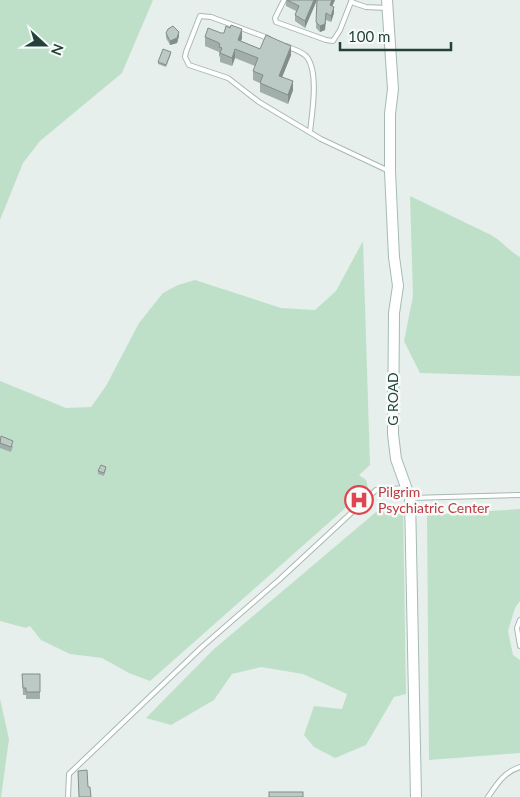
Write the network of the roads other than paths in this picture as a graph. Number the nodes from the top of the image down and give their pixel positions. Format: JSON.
{"nodes":[{"id":1,"x":284,"y":0,"type":"edge"},
{"id":2,"x":351,"y":1,"type":"edge"},
{"id":3,"x":387,"y":4,"type":"edge"},
{"id":4,"x":274,"y":40,"type":"edge"},
{"id":5,"x":282,"y":44,"type":"edge"},
{"id":6,"x":310,"y":132,"type":"junction"},
{"id":7,"x":391,"y":172,"type":"junction"},
{"id":8,"x":408,"y":493,"type":"junction"},
{"id":9,"x":520,"y":495,"type":"edge"},
{"id":10,"x":520,"y":620,"type":"edge"},
{"id":11,"x":520,"y":646,"type":"edge"},
{"id":12,"x":520,"y":767,"type":"edge"},
{"id":13,"x":68,"y":797,"type":"edge"},
{"id":14,"x":416,"y":797,"type":"edge"},
{"id":15,"x":488,"y":797,"type":"edge"}],
"edges":[{"from":1,"to":2,"type":"lane"},
{"from":2,"to":3,"type":"lane"},
{"from":3,"to":7,"type":"street","name":"G ROAD"},
{"from":4,"to":6,"type":"lane"},
{"from":5,"to":6,"type":"lane"},
{"from":6,"to":7,"type":"lane"},
{"from":7,"to":8,"type":"street","name":"G ROAD"},
{"from":8,"to":9,"type":"lane"},
{"from":8,"to":13,"type":"lane"},
{"from":8,"to":14,"type":"street","name":"G ROAD"},
{"from":10,"to":11,"type":"lane"},
{"from":12,"to":15,"type":"lane"}]}
